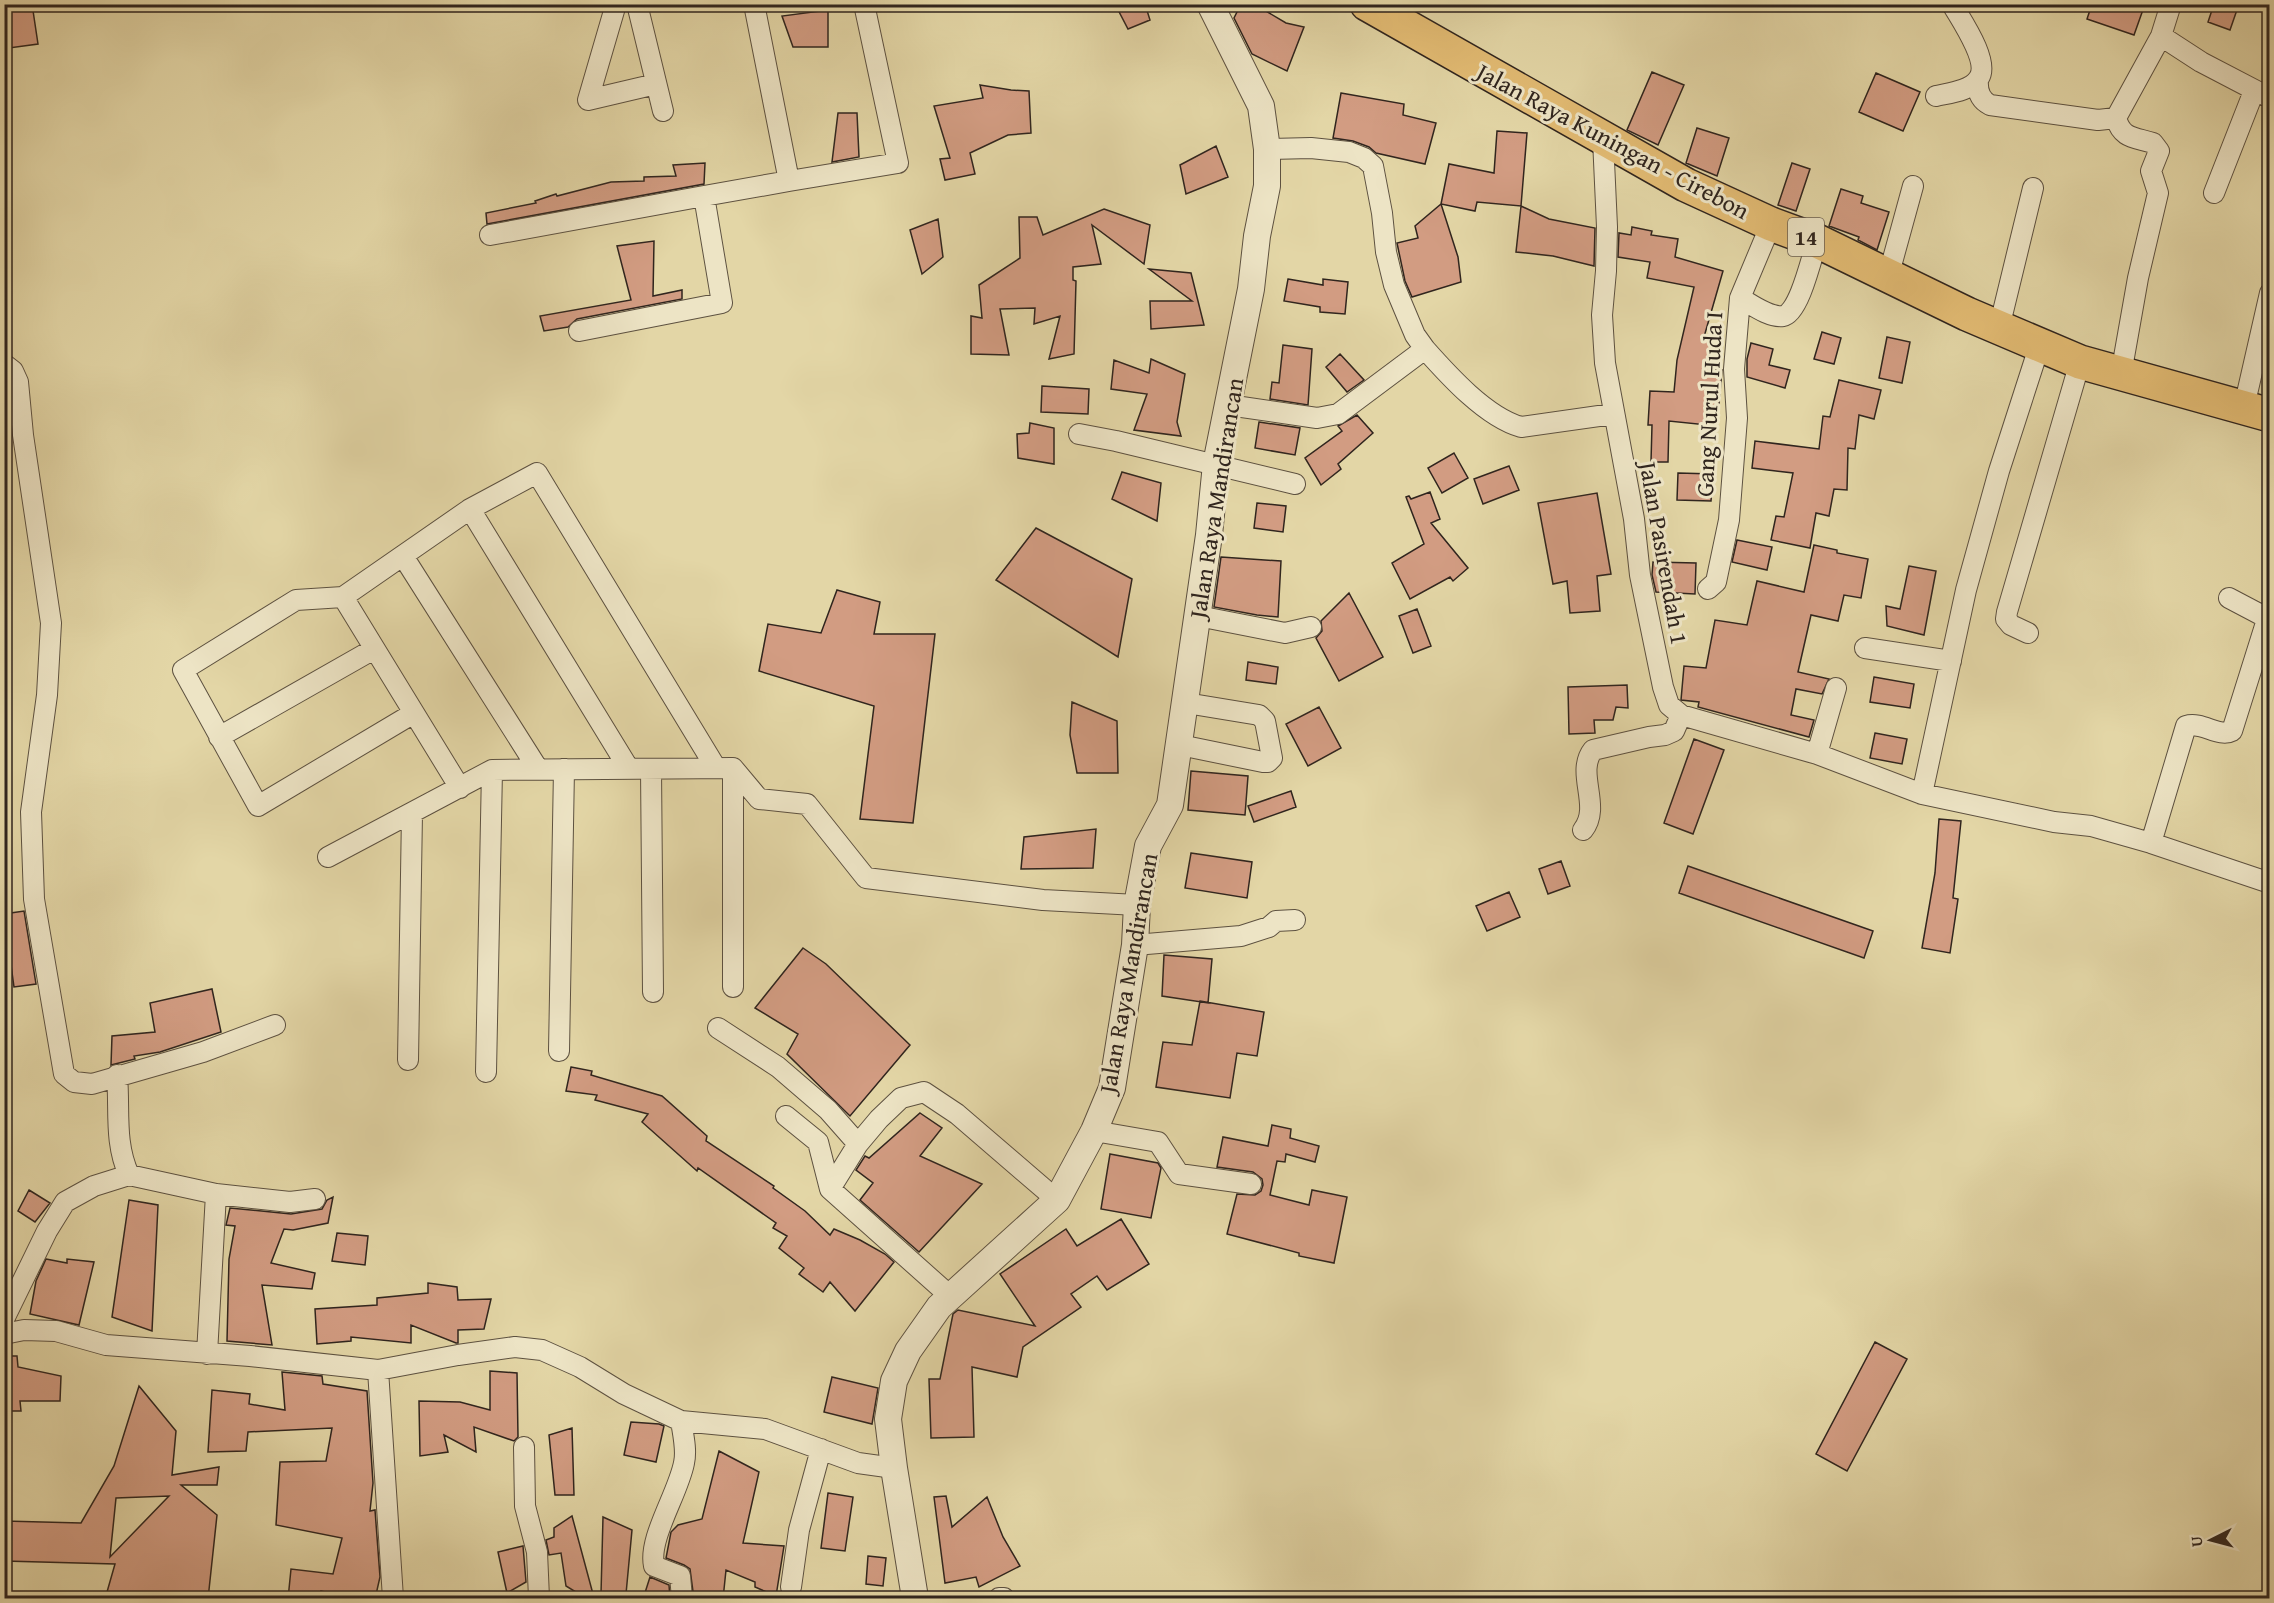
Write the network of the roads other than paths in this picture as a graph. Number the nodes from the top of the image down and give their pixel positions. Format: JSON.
{"nodes":[{"id":1,"x":615,"y":4,"type":"edge"},
{"id":2,"x":637,"y":4,"type":"edge"},
{"id":3,"x":754,"y":4,"type":"edge"},
{"id":4,"x":864,"y":4,"type":"edge"},
{"id":5,"x":1210,"y":4,"type":"edge"},
{"id":6,"x":1952,"y":4,"type":"edge"},
{"id":7,"x":2171,"y":4,"type":"edge"},
{"id":8,"x":1377,"y":7,"type":"edge"},
{"id":9,"x":2161,"y":36,"type":"junction"},
{"id":10,"x":1978,"y":80,"type":"junction"},
{"id":11,"x":656,"y":84,"type":"junction"},
{"id":12,"x":2262,"y":94,"type":"edge"},
{"id":13,"x":1936,"y":96,"type":"dead end"},
{"id":14,"x":663,"y":111,"type":"dead end"},
{"id":15,"x":2116,"y":118,"type":"junction"},
{"id":16,"x":1603,"y":139,"type":"junction"},
{"id":17,"x":1267,"y":149,"type":"junction"},
{"id":18,"x":789,"y":181,"type":"junction"},
{"id":19,"x":1913,"y":186,"type":"dead end"},
{"id":20,"x":2033,"y":188,"type":"dead end"},
{"id":21,"x":2214,"y":193,"type":"dead end"},
{"id":22,"x":704,"y":196,"type":"junction"},
{"id":23,"x":1771,"y":224,"type":"junction"},
{"id":24,"x":490,"y":235,"type":"dead end"},
{"id":25,"x":1817,"y":241,"type":"junction"},
{"id":26,"x":1888,"y":277,"type":"junction"},
{"id":27,"x":2270,"y":293,"type":"edge"},
{"id":28,"x":1740,"y":298,"type":"junction"},
{"id":29,"x":1999,"y":328,"type":"junction"},
{"id":30,"x":579,"y":331,"type":"dead end"},
{"id":31,"x":2040,"y":344,"type":"junction"},
{"id":32,"x":1425,"y":350,"type":"junction"},
{"id":33,"x":2080,"y":362,"type":"junction"},
{"id":34,"x":4,"y":364,"type":"edge"},
{"id":35,"x":2121,"y":374,"type":"junction"},
{"id":36,"x":1228,"y":405,"type":"junction"},
{"id":37,"x":2257,"y":411,"type":"edge"},
{"id":38,"x":1613,"y":414,"type":"junction"},
{"id":39,"x":1079,"y":434,"type":"dead end"},
{"id":40,"x":1216,"y":464,"type":"junction"},
{"id":41,"x":1295,"y":484,"type":"dead end"},
{"id":42,"x":470,"y":509,"type":"junction"},
{"id":43,"x":403,"y":556,"type":"junction"},
{"id":44,"x":1708,"y":589,"type":"dead end"},
{"id":45,"x":343,"y":597,"type":"junction"},
{"id":46,"x":2229,"y":598,"type":"dead end"},
{"id":47,"x":2268,"y":614,"type":"edge"},
{"id":48,"x":1198,"y":616,"type":"junction"},
{"id":49,"x":1311,"y":627,"type":"dead end"},
{"id":50,"x":2028,"y":633,"type":"dead end"},
{"id":51,"x":1865,"y":648,"type":"dead end"},
{"id":52,"x":374,"y":649,"type":"junction"},
{"id":53,"x":1951,"y":661,"type":"junction"},
{"id":54,"x":1836,"y":688,"type":"dead end"},
{"id":55,"x":1186,"y":703,"type":"junction"},
{"id":56,"x":414,"y":713,"type":"junction"},
{"id":57,"x":1681,"y":716,"type":"junction"},
{"id":58,"x":219,"y":737,"type":"junction"},
{"id":59,"x":1180,"y":745,"type":"junction"},
{"id":60,"x":1817,"y":754,"type":"junction"},
{"id":61,"x":725,"y":768,"type":"junction"},
{"id":62,"x":629,"y":769,"type":"junction"},
{"id":63,"x":651,"y":769,"type":"junction"},
{"id":64,"x":492,"y":770,"type":"junction"},
{"id":65,"x":538,"y":770,"type":"junction"},
{"id":66,"x":564,"y":770,"type":"junction"},
{"id":67,"x":459,"y":788,"type":"junction"},
{"id":68,"x":1922,"y":794,"type":"junction"},
{"id":69,"x":412,"y":813,"type":"junction"},
{"id":70,"x":1583,"y":830,"type":"dead end"},
{"id":71,"x":2151,"y":843,"type":"junction"},
{"id":72,"x":328,"y":856,"type":"dead end"},
{"id":73,"x":2270,"y":883,"type":"edge"},
{"id":74,"x":1137,"y":905,"type":"junction"},
{"id":75,"x":1295,"y":920,"type":"dead end"},
{"id":76,"x":1135,"y":945,"type":"junction"},
{"id":77,"x":733,"y":987,"type":"dead end"},
{"id":78,"x":653,"y":992,"type":"dead end"},
{"id":79,"x":275,"y":1025,"type":"dead end"},
{"id":80,"x":718,"y":1028,"type":"dead end"},
{"id":81,"x":559,"y":1051,"type":"dead end"},
{"id":82,"x":408,"y":1060,"type":"dead end"},
{"id":83,"x":486,"y":1072,"type":"dead end"},
{"id":84,"x":117,"y":1075,"type":"junction"},
{"id":85,"x":786,"y":1116,"type":"dead end"},
{"id":86,"x":1094,"y":1131,"type":"junction"},
{"id":87,"x":858,"y":1144,"type":"junction"},
{"id":88,"x":129,"y":1175,"type":"junction"},
{"id":89,"x":1251,"y":1184,"type":"dead end"},
{"id":90,"x":830,"y":1189,"type":"junction"},
{"id":91,"x":216,"y":1194,"type":"junction"},
{"id":92,"x":315,"y":1199,"type":"dead end"},
{"id":93,"x":1057,"y":1200,"type":"junction"},
{"id":94,"x":950,"y":1296,"type":"junction"},
{"id":95,"x":4,"y":1319,"type":"edge"},
{"id":96,"x":4,"y":1334,"type":"edge"},
{"id":97,"x":207,"y":1354,"type":"junction"},
{"id":98,"x":378,"y":1370,"type":"junction"},
{"id":99,"x":681,"y":1421,"type":"junction"},
{"id":100,"x":524,"y":1447,"type":"dead end"},
{"id":101,"x":821,"y":1449,"type":"junction"},
{"id":102,"x":894,"y":1468,"type":"junction"},
{"id":103,"x":791,"y":1587,"type":"dead end"},
{"id":104,"x":393,"y":1599,"type":"edge"},
{"id":105,"x":539,"y":1599,"type":"edge"},
{"id":106,"x":682,"y":1599,"type":"edge"},
{"id":107,"x":915,"y":1599,"type":"edge"},
{"id":108,"x":999,"y":1599,"type":"edge"},
{"id":109,"x":1004,"y":1599,"type":"edge"}],
"edges":[{"from":1,"to":11,"type":"street"},
{"from":2,"to":11,"type":"street"},
{"from":3,"to":18,"type":"street"},
{"from":4,"to":18,"type":"street"},
{"from":5,"to":17,"type":"street","name":"Jalan Raya Mandirancan"},
{"from":6,"to":10,"type":"street"},
{"from":7,"to":9,"type":"street"},
{"from":8,"to":16,"type":"highway","name":"Jalan Raya Kuningan - Cirebon","number":"14"},
{"from":9,"to":12,"type":"street"},
{"from":9,"to":15,"type":"street"},
{"from":10,"to":13,"type":"street"},
{"from":10,"to":15,"type":"street"},
{"from":11,"to":14,"type":"street"},
{"from":12,"to":21,"type":"street"},
{"from":15,"to":35,"type":"street"},
{"from":16,"to":23,"type":"highway","name":"Jalan Raya Kuningan - Cirebon","number":"14"},
{"from":16,"to":38,"type":"street","name":"Jalan Pasirendah 1"},
{"from":17,"to":32,"type":"street"},
{"from":17,"to":36,"type":"street","name":"Jalan Raya Mandirancan"},
{"from":18,"to":22,"type":"street"},
{"from":19,"to":26,"type":"street"},
{"from":20,"to":29,"type":"street"},
{"from":22,"to":24,"type":"street"},
{"from":22,"to":30,"type":"street"},
{"from":23,"to":25,"type":"highway","name":"Jalan Raya Kuningan - Cirebon","number":"14"},
{"from":23,"to":28,"type":"street","name":"Gang Nurul Huda I"},
{"from":25,"to":26,"type":"highway","name":"Jalan Raya Kuningan - Cirebon","number":"14"},
{"from":25,"to":28,"type":"street"},
{"from":26,"to":29,"type":"highway","name":"Jalan Raya Kuningan - Cirebon","number":"14"},
{"from":27,"to":37,"type":"street"},
{"from":28,"to":44,"type":"street","name":"Gang Nurul Huda I"},
{"from":29,"to":31,"type":"highway","name":"Jalan Raya Kuningan - Cirebon","number":"14"},
{"from":31,"to":33,"type":"highway","name":"Jalan Raya Kuningan - Cirebon","number":"14"},
{"from":31,"to":53,"type":"street"},
{"from":32,"to":36,"type":"street"},
{"from":32,"to":38,"type":"street"},
{"from":33,"to":35,"type":"highway","name":"Jalan Raya Kuningan - Cirebon","number":"14"},
{"from":33,"to":50,"type":"street"},
{"from":34,"to":84,"type":"street"},
{"from":35,"to":37,"type":"highway","name":"Jalan Raya Kuningan - Cirebon","number":"14"},
{"from":36,"to":40,"type":"street","name":"Jalan Raya Mandirancan"},
{"from":38,"to":57,"type":"street","name":"Jalan Pasirendah 1"},
{"from":39,"to":40,"type":"street"},
{"from":40,"to":41,"type":"street"},
{"from":40,"to":48,"type":"street","name":"Jalan Raya Mandirancan"},
{"from":42,"to":43,"type":"street"},
{"from":42,"to":61,"type":"street"},
{"from":42,"to":62,"type":"street"},
{"from":43,"to":45,"type":"street"},
{"from":43,"to":65,"type":"street"},
{"from":45,"to":52,"type":"street"},
{"from":45,"to":58,"type":"street"},
{"from":46,"to":47,"type":"street"},
{"from":47,"to":71,"type":"street"},
{"from":48,"to":49,"type":"street"},
{"from":48,"to":55,"type":"street","name":"Jalan Raya Mandirancan"},
{"from":51,"to":53,"type":"street"},
{"from":52,"to":56,"type":"street"},
{"from":52,"to":58,"type":"street"},
{"from":53,"to":68,"type":"street"},
{"from":54,"to":60,"type":"street"},
{"from":55,"to":59,"type":"street","name":"Jalan Raya Mandirancan"},
{"from":55,"to":59,"type":"street"},
{"from":56,"to":58,"type":"street"},
{"from":56,"to":67,"type":"street"},
{"from":57,"to":60,"type":"street"},
{"from":57,"to":70,"type":"street"},
{"from":59,"to":74,"type":"street","name":"Jalan Raya Mandirancan"},
{"from":60,"to":68,"type":"street"},
{"from":61,"to":63,"type":"street"},
{"from":61,"to":74,"type":"street"},
{"from":61,"to":77,"type":"street"},
{"from":62,"to":63,"type":"street"},
{"from":62,"to":66,"type":"street"},
{"from":63,"to":78,"type":"street"},
{"from":64,"to":65,"type":"street"},
{"from":64,"to":67,"type":"street"},
{"from":64,"to":83,"type":"street"},
{"from":65,"to":66,"type":"street"},
{"from":66,"to":81,"type":"street"},
{"from":67,"to":69,"type":"street"},
{"from":68,"to":71,"type":"street"},
{"from":69,"to":72,"type":"street"},
{"from":69,"to":82,"type":"street"},
{"from":71,"to":73,"type":"street"},
{"from":74,"to":76,"type":"street","name":"Jalan Raya Mandirancan"},
{"from":75,"to":76,"type":"street"},
{"from":76,"to":86,"type":"street","name":"Jalan Raya Mandirancan"},
{"from":79,"to":84,"type":"street"},
{"from":80,"to":87,"type":"street"},
{"from":84,"to":88,"type":"street"},
{"from":85,"to":90,"type":"street"},
{"from":86,"to":89,"type":"street"},
{"from":86,"to":93,"type":"street","name":"Jalan Raya Mandirancan"},
{"from":87,"to":90,"type":"street"},
{"from":87,"to":93,"type":"street"},
{"from":88,"to":91,"type":"street"},
{"from":88,"to":95,"type":"street"},
{"from":90,"to":94,"type":"street"},
{"from":91,"to":92,"type":"street"},
{"from":91,"to":97,"type":"street"},
{"from":93,"to":94,"type":"street","name":"Jalan Raya Mandirancan"},
{"from":94,"to":102,"type":"street","name":"Jalan Raya Mandirancan"},
{"from":96,"to":97,"type":"street"},
{"from":97,"to":98,"type":"street"},
{"from":98,"to":99,"type":"street"},
{"from":98,"to":104,"type":"street"},
{"from":99,"to":101,"type":"street"},
{"from":99,"to":106,"type":"street"},
{"from":100,"to":105,"type":"street"},
{"from":101,"to":102,"type":"street"},
{"from":101,"to":103,"type":"street"},
{"from":102,"to":107,"type":"street","name":"Jalan Raya Mandirancan"},
{"from":108,"to":109,"type":"street"}]}
